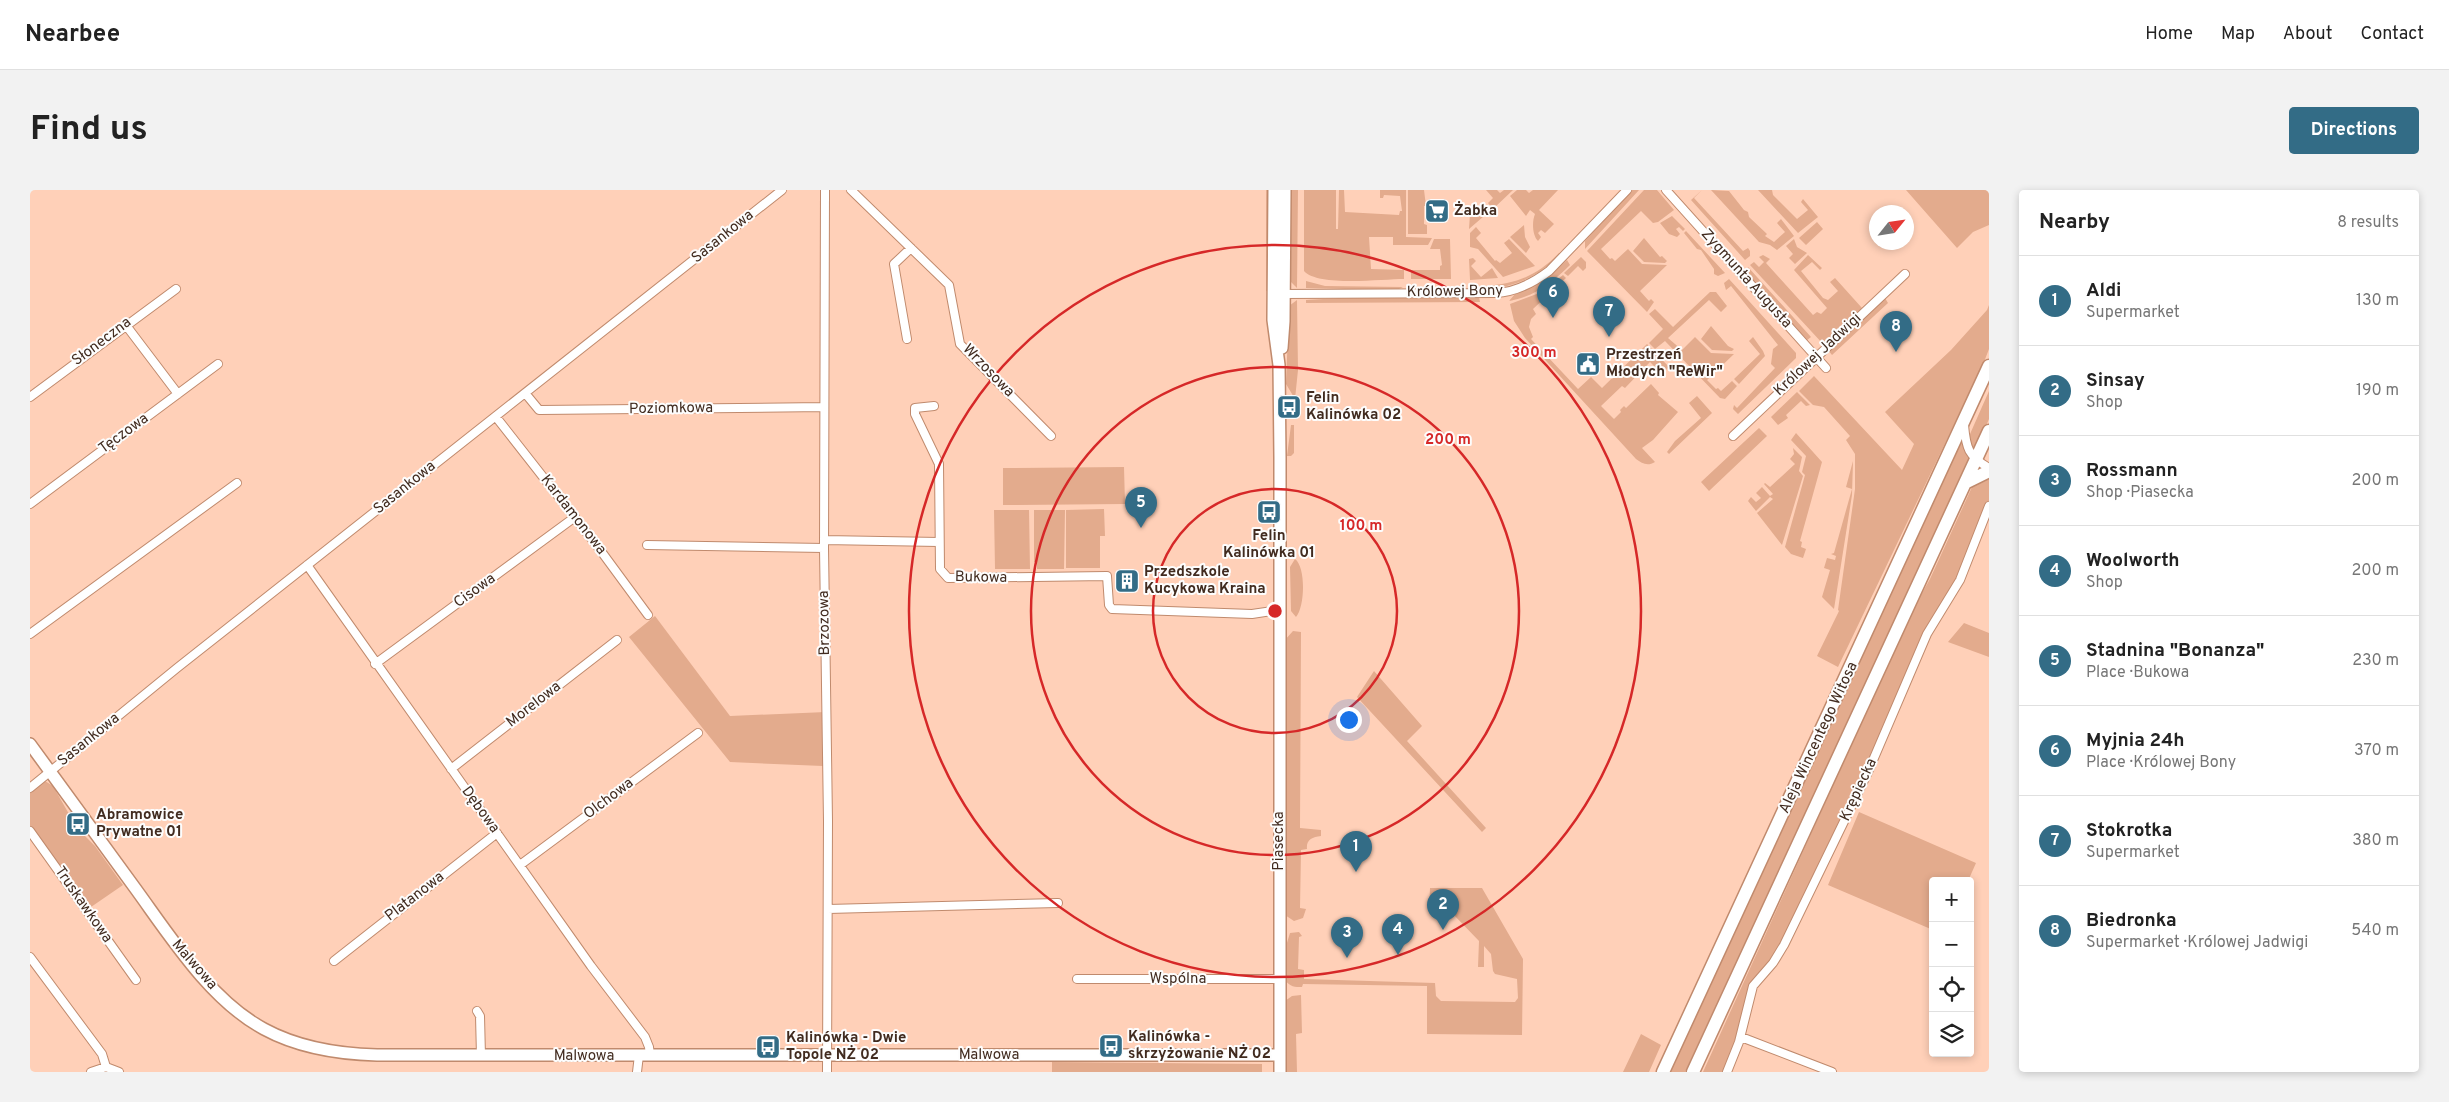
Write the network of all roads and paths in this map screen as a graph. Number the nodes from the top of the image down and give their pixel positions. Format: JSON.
{"nodes":[{"id":1,"x":782,"y":190,"type":"edge"},
{"id":2,"x":825,"y":190,"type":"edge"},
{"id":3,"x":851,"y":190,"type":"edge"},
{"id":4,"x":1274,"y":190,"type":"edge"},
{"id":5,"x":1284,"y":190,"type":"edge"},
{"id":6,"x":1627,"y":190,"type":"edge"},
{"id":7,"x":1666,"y":190,"type":"edge"},
{"id":8,"x":911,"y":248,"type":"junction"},
{"id":9,"x":1905,"y":274,"type":"dead end"},
{"id":10,"x":176,"y":289,"type":"dead end"},
{"id":11,"x":1279,"y":294,"type":"junction"},
{"id":12,"x":125,"y":324,"type":"junction"},
{"id":13,"x":907,"y":339,"type":"dead end"},
{"id":14,"x":1815,"y":357,"type":"junction"},
{"id":15,"x":218,"y":364,"type":"dead end"},
{"id":16,"x":1989,"y":366,"type":"edge"},
{"id":17,"x":1826,"y":368,"type":"dead end"},
{"id":18,"x":525,"y":393,"type":"junction"},
{"id":19,"x":178,"y":394,"type":"junction"},
{"id":20,"x":30,"y":396,"type":"edge"},
{"id":21,"x":934,"y":406,"type":"dead end"},
{"id":22,"x":824,"y":407,"type":"junction"},
{"id":23,"x":496,"y":417,"type":"junction"},
{"id":24,"x":1964,"y":425,"type":"junction"},
{"id":25,"x":1989,"y":431,"type":"edge"},
{"id":26,"x":1051,"y":436,"type":"dead end"},
{"id":27,"x":1732,"y":436,"type":"dead end"},
{"id":28,"x":1976,"y":460,"type":"junction"},
{"id":29,"x":1989,"y":469,"type":"edge"},
{"id":30,"x":237,"y":483,"type":"dead end"},
{"id":31,"x":1965,"y":483,"type":"junction"},
{"id":32,"x":30,"y":504,"type":"edge"},
{"id":33,"x":1989,"y":506,"type":"edge"},
{"id":34,"x":575,"y":518,"type":"junction"},
{"id":35,"x":938,"y":542,"type":"junction"},
{"id":36,"x":824,"y":544,"type":"junction"},
{"id":37,"x":647,"y":545,"type":"dead end"},
{"id":38,"x":307,"y":566,"type":"junction"},
{"id":39,"x":1279,"y":610,"type":"junction"},
{"id":40,"x":648,"y":615,"type":"dead end"},
{"id":41,"x":30,"y":634,"type":"edge"},
{"id":42,"x":617,"y":640,"type":"dead end"},
{"id":43,"x":375,"y":664,"type":"junction"},
{"id":44,"x":698,"y":733,"type":"dead end"},
{"id":45,"x":30,"y":744,"type":"edge"},
{"id":46,"x":451,"y":769,"type":"junction"},
{"id":47,"x":50,"y":772,"type":"junction"},
{"id":48,"x":30,"y":788,"type":"edge"},
{"id":49,"x":30,"y":831,"type":"edge"},
{"id":50,"x":497,"y":833,"type":"junction"},
{"id":51,"x":520,"y":865,"type":"junction"},
{"id":52,"x":1058,"y":903,"type":"dead end"},
{"id":53,"x":828,"y":909,"type":"junction"},
{"id":54,"x":30,"y":957,"type":"edge"},
{"id":55,"x":334,"y":961,"type":"dead end"},
{"id":56,"x":1077,"y":979,"type":"dead end"},
{"id":57,"x":1280,"y":979,"type":"junction"},
{"id":58,"x":136,"y":980,"type":"dead end"},
{"id":59,"x":476,"y":1011,"type":"dead end"},
{"id":60,"x":1741,"y":1037,"type":"junction"},
{"id":61,"x":1280,"y":1055,"type":"junction"},
{"id":62,"x":481,"y":1056,"type":"junction"},
{"id":63,"x":644,"y":1056,"type":"junction"},
{"id":64,"x":827,"y":1056,"type":"junction"},
{"id":65,"x":106,"y":1067,"type":"junction"},
{"id":66,"x":91,"y":1072,"type":"edge"},
{"id":67,"x":119,"y":1072,"type":"edge"},
{"id":68,"x":637,"y":1072,"type":"edge"},
{"id":69,"x":827,"y":1072,"type":"edge"},
{"id":70,"x":1280,"y":1072,"type":"edge"},
{"id":71,"x":1663,"y":1072,"type":"edge"},
{"id":72,"x":1695,"y":1072,"type":"edge"},
{"id":73,"x":1727,"y":1072,"type":"edge"},
{"id":74,"x":1832,"y":1072,"type":"edge"}],
"edges":[{"from":1,"to":18,"type":"street","name":"Sasankowa"},
{"from":2,"to":22,"type":"street","name":"Brzozowa"},
{"from":3,"to":8,"type":"street","name":"Wrzosowa"},
{"from":4,"to":11,"type":"street"},
{"from":5,"to":11,"type":"street"},
{"from":6,"to":11,"type":"street","name":"Królowej Bony"},
{"from":7,"to":14,"type":"street","name":"Zygmunta Augusta"},
{"from":8,"to":13,"type":"street"},
{"from":8,"to":26,"type":"street","name":"Wrzosowa"},
{"from":9,"to":14,"type":"street","name":"Królowej Jadwigi"},
{"from":10,"to":12,"type":"street","name":"Słoneczna"},
{"from":11,"to":39,"type":"street","name":"Piasecka"},
{"from":12,"to":19,"type":"street"},
{"from":12,"to":20,"type":"street","name":"Słoneczna"},
{"from":14,"to":17,"type":"street","name":"Zygmunta Augusta"},
{"from":14,"to":27,"type":"street","name":"Królowej Jadwigi"},
{"from":15,"to":19,"type":"street","name":"Tęczowa"},
{"from":16,"to":24,"type":"main road","name":"Aleja Wincentego Witosa"},
{"from":18,"to":22,"type":"street","name":"Poziomkowa"},
{"from":18,"to":23,"type":"street","name":"Sasankowa"},
{"from":19,"to":32,"type":"street","name":"Tęczowa"},
{"from":21,"to":35,"type":"street","name":"Bukowa"},
{"from":22,"to":36,"type":"street","name":"Brzozowa"},
{"from":23,"to":34,"type":"street","name":"Kardamonowa"},
{"from":23,"to":38,"type":"street","name":"Sasankowa"},
{"from":24,"to":28,"type":"street"},
{"from":24,"to":71,"type":"main road","name":"Aleja Wincentego Witosa"},
{"from":25,"to":28,"type":"main road","name":"Aleja Wincentego Witosa"},
{"from":28,"to":29,"type":"street"},
{"from":28,"to":31,"type":"main road","name":"Aleja Wincentego Witosa"},
{"from":29,"to":31,"type":"main road"},
{"from":30,"to":41,"type":"street"},
{"from":31,"to":72,"type":"main road","name":"Aleja Wincentego Witosa"},
{"from":33,"to":60,"type":"street","name":"Krępiecka"},
{"from":34,"to":40,"type":"street","name":"Kardamonowa"},
{"from":34,"to":43,"type":"street","name":"Cisowa"},
{"from":35,"to":36,"type":"street"},
{"from":35,"to":39,"type":"street","name":"Bukowa"},
{"from":36,"to":37,"type":"street"},
{"from":36,"to":53,"type":"street","name":"Brzozowa"},
{"from":38,"to":43,"type":"street","name":"Dębowa"},
{"from":38,"to":47,"type":"street","name":"Sasankowa"},
{"from":39,"to":57,"type":"street","name":"Piasecka"},
{"from":42,"to":46,"type":"street","name":"Morelowa"},
{"from":43,"to":46,"type":"street","name":"Dębowa"},
{"from":44,"to":51,"type":"street","name":"Olchowa"},
{"from":45,"to":47,"type":"street","name":"Malwowa"},
{"from":46,"to":50,"type":"street","name":"Dębowa"},
{"from":47,"to":48,"type":"street","name":"Sasankowa"},
{"from":47,"to":62,"type":"street","name":"Malwowa"},
{"from":49,"to":58,"type":"street","name":"Truskawkowa"},
{"from":50,"to":51,"type":"street","name":"Dębowa"},
{"from":50,"to":55,"type":"street","name":"Platanowa"},
{"from":51,"to":63,"type":"street","name":"Dębowa"},
{"from":52,"to":53,"type":"street"},
{"from":53,"to":64,"type":"street","name":"Brzozowa"},
{"from":54,"to":65,"type":"street"},
{"from":56,"to":57,"type":"street","name":"Wspólna"},
{"from":57,"to":61,"type":"street","name":"Piasecka"},
{"from":59,"to":62,"type":"street"},
{"from":60,"to":73,"type":"street","name":"Krępiecka"},
{"from":60,"to":74,"type":"street"},
{"from":61,"to":64,"type":"street","name":"Malwowa"},
{"from":61,"to":70,"type":"street","name":"Piasecka"},
{"from":62,"to":63,"type":"street","name":"Malwowa"},
{"from":63,"to":64,"type":"street","name":"Malwowa"},
{"from":63,"to":68,"type":"street"},
{"from":64,"to":69,"type":"street","name":"Brzozowa"},
{"from":65,"to":66,"type":"street"},
{"from":65,"to":67,"type":"street"}]}
